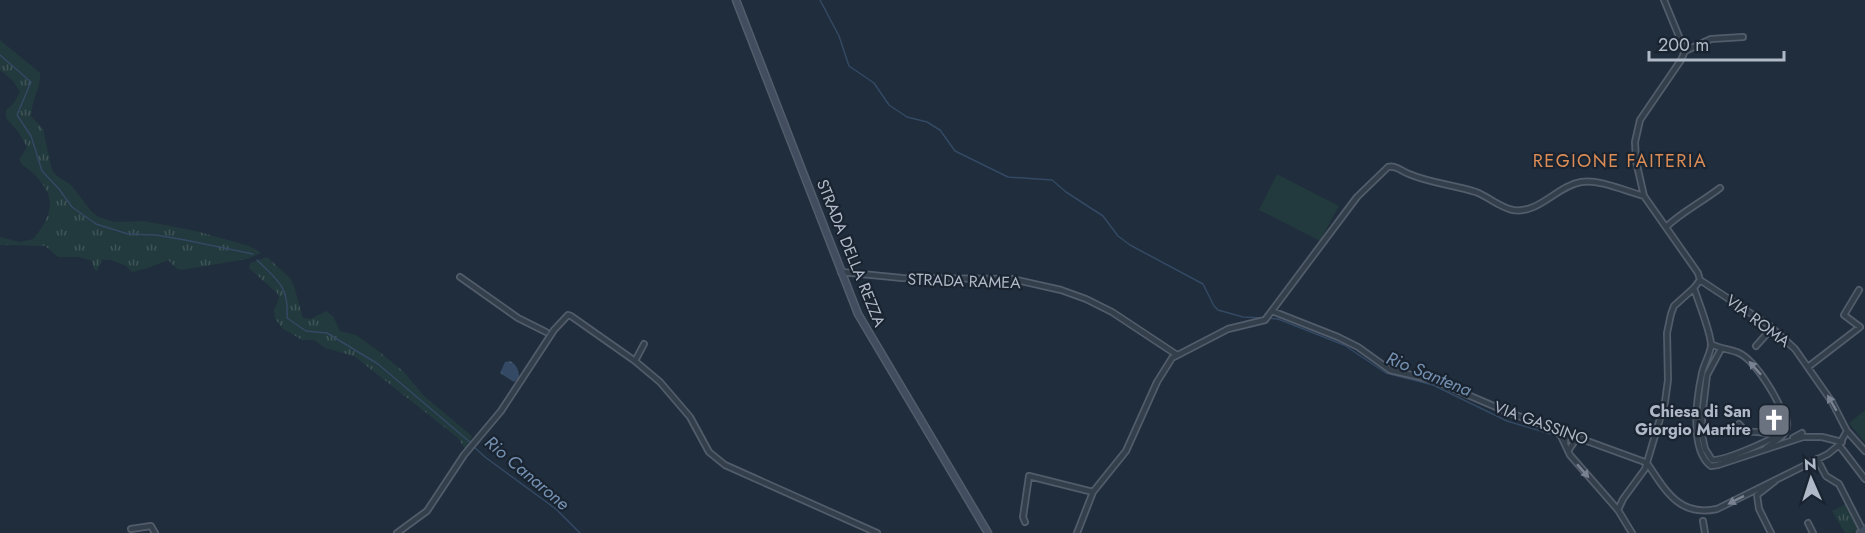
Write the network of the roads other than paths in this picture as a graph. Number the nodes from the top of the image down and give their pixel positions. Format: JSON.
{"nodes":[{"id":1,"x":736,"y":0,"type":"edge"},
{"id":2,"x":1664,"y":0,"type":"edge"},
{"id":3,"x":1743,"y":37,"type":"dead end"},
{"id":4,"x":1684,"y":51,"type":"junction"},
{"id":5,"x":1720,"y":188,"type":"dead end"},
{"id":6,"x":1644,"y":196,"type":"junction"},
{"id":7,"x":1666,"y":227,"type":"junction"},
{"id":8,"x":842,"y":272,"type":"junction"},
{"id":9,"x":460,"y":277,"type":"dead end"},
{"id":10,"x":1700,"y":280,"type":"junction"},
{"id":11,"x":1694,"y":288,"type":"junction"},
{"id":12,"x":1859,"y":290,"type":"dead end"},
{"id":13,"x":1272,"y":311,"type":"junction"},
{"id":14,"x":1860,"y":327,"type":"junction"},
{"id":15,"x":1772,"y":328,"type":"junction"},
{"id":16,"x":554,"y":330,"type":"junction"},
{"id":17,"x":546,"y":332,"type":"junction"},
{"id":18,"x":1865,"y":333,"type":"edge"},
{"id":19,"x":550,"y":337,"type":"junction"},
{"id":20,"x":645,"y":344,"type":"dead end"},
{"id":21,"x":1711,"y":344,"type":"junction"},
{"id":22,"x":1756,"y":346,"type":"dead end"},
{"id":23,"x":1721,"y":350,"type":"junction"},
{"id":24,"x":1177,"y":354,"type":"junction"},
{"id":25,"x":635,"y":361,"type":"junction"},
{"id":26,"x":1808,"y":367,"type":"junction"},
{"id":27,"x":1778,"y":399,"type":"dead end"},
{"id":28,"x":1739,"y":424,"type":"dead end"},
{"id":29,"x":1553,"y":429,"type":"junction"},
{"id":30,"x":1848,"y":431,"type":"junction"},
{"id":31,"x":1802,"y":433,"type":"dead end"},
{"id":32,"x":1573,"y":435,"type":"junction"},
{"id":33,"x":1776,"y":437,"type":"junction"},
{"id":34,"x":1792,"y":440,"type":"junction"},
{"id":35,"x":1565,"y":443,"type":"junction"},
{"id":36,"x":1840,"y":443,"type":"junction"},
{"id":37,"x":1864,"y":448,"type":"edge"},
{"id":38,"x":1568,"y":451,"type":"junction"},
{"id":39,"x":1763,"y":451,"type":"junction"},
{"id":40,"x":1816,"y":459,"type":"junction"},
{"id":41,"x":1647,"y":463,"type":"junction"},
{"id":42,"x":1796,"y":470,"type":"junction"},
{"id":43,"x":1865,"y":479,"type":"edge"},
{"id":44,"x":1093,"y":492,"type":"junction"},
{"id":45,"x":1618,"y":510,"type":"junction"},
{"id":46,"x":1703,"y":521,"type":"dead end"},
{"id":47,"x":1025,"y":522,"type":"dead end"},
{"id":48,"x":1808,"y":523,"type":"dead end"},
{"id":49,"x":131,"y":529,"type":"dead end"},
{"id":50,"x":1863,"y":531,"type":"edge"},
{"id":51,"x":155,"y":533,"type":"edge"},
{"id":52,"x":397,"y":533,"type":"edge"},
{"id":53,"x":877,"y":533,"type":"edge"},
{"id":54,"x":988,"y":533,"type":"edge"},
{"id":55,"x":1077,"y":533,"type":"edge"},
{"id":56,"x":1632,"y":533,"type":"edge"},
{"id":57,"x":1705,"y":533,"type":"edge"},
{"id":58,"x":1771,"y":533,"type":"edge"},
{"id":59,"x":1812,"y":533,"type":"edge"}],
"edges":[{"from":1,"to":8,"type":"main road","name":"STRADA DELLA REZZA"},
{"from":2,"to":4,"type":"street"},
{"from":3,"to":4,"type":"street"},
{"from":4,"to":6,"type":"street"},
{"from":5,"to":7,"type":"street"},
{"from":6,"to":7,"type":"street"},
{"from":6,"to":13,"type":"street"},
{"from":7,"to":10,"type":"street"},
{"from":8,"to":24,"type":"street","name":"STRADA RAMEA"},
{"from":8,"to":54,"type":"main road","name":"STRADA DELLA REZZA"},
{"from":9,"to":17,"type":"street"},
{"from":10,"to":11,"type":"street"},
{"from":10,"to":15,"type":"street","name":"VIA ROMA"},
{"from":11,"to":21,"type":"street"},
{"from":11,"to":41,"type":"street"},
{"from":12,"to":14,"type":"street"},
{"from":13,"to":24,"type":"street"},
{"from":13,"to":29,"type":"street","name":"VIA GASSINO"},
{"from":14,"to":18,"type":"street"},
{"from":14,"to":26,"type":"street"},
{"from":15,"to":22,"type":"street"},
{"from":15,"to":26,"type":"street","name":"VIA ROMA"},
{"from":16,"to":17,"type":"street"},
{"from":16,"to":19,"type":"street"},
{"from":16,"to":25,"type":"street"},
{"from":17,"to":19,"type":"street"},
{"from":19,"to":52,"type":"street"},
{"from":20,"to":25,"type":"street"},
{"from":21,"to":23,"type":"street"},
{"from":21,"to":39,"type":"street"},
{"from":33,"to":23,"type":"street","one_way":true},
{"from":23,"to":33,"type":"street"},
{"from":24,"to":44,"type":"street"},
{"from":25,"to":53,"type":"street"},
{"from":30,"to":26,"type":"street","name":"VIA ROMA","one_way":true},
{"from":27,"to":39,"type":"street"},
{"from":28,"to":33,"type":"street"},
{"from":29,"to":32,"type":"street","name":"VIA GASSINO"},
{"from":29,"to":35,"type":"street"},
{"from":30,"to":36,"type":"street"},
{"from":30,"to":37,"type":"street","name":"VIA ROMA"},
{"from":31,"to":34,"type":"street"},
{"from":32,"to":35,"type":"street"},
{"from":32,"to":38,"type":"street"},
{"from":32,"to":41,"type":"street","name":"VIA GASSINO"},
{"from":34,"to":36,"type":"street"},
{"from":34,"to":39,"type":"street"},
{"from":35,"to":38,"type":"street"},
{"from":36,"to":40,"type":"street"},
{"from":36,"to":43,"type":"street"},
{"from":38,"to":45,"type":"street","one_way":true},
{"from":40,"to":42,"type":"street"},
{"from":40,"to":50,"type":"street"},
{"from":42,"to":41,"type":"street","one_way":true},
{"from":41,"to":45,"type":"street"},
{"from":42,"to":58,"type":"street"},
{"from":44,"to":47,"type":"street"},
{"from":44,"to":55,"type":"street"},
{"from":45,"to":56,"type":"street"},
{"from":46,"to":57,"type":"street"},
{"from":48,"to":59,"type":"street"},
{"from":49,"to":51,"type":"street"}]}
